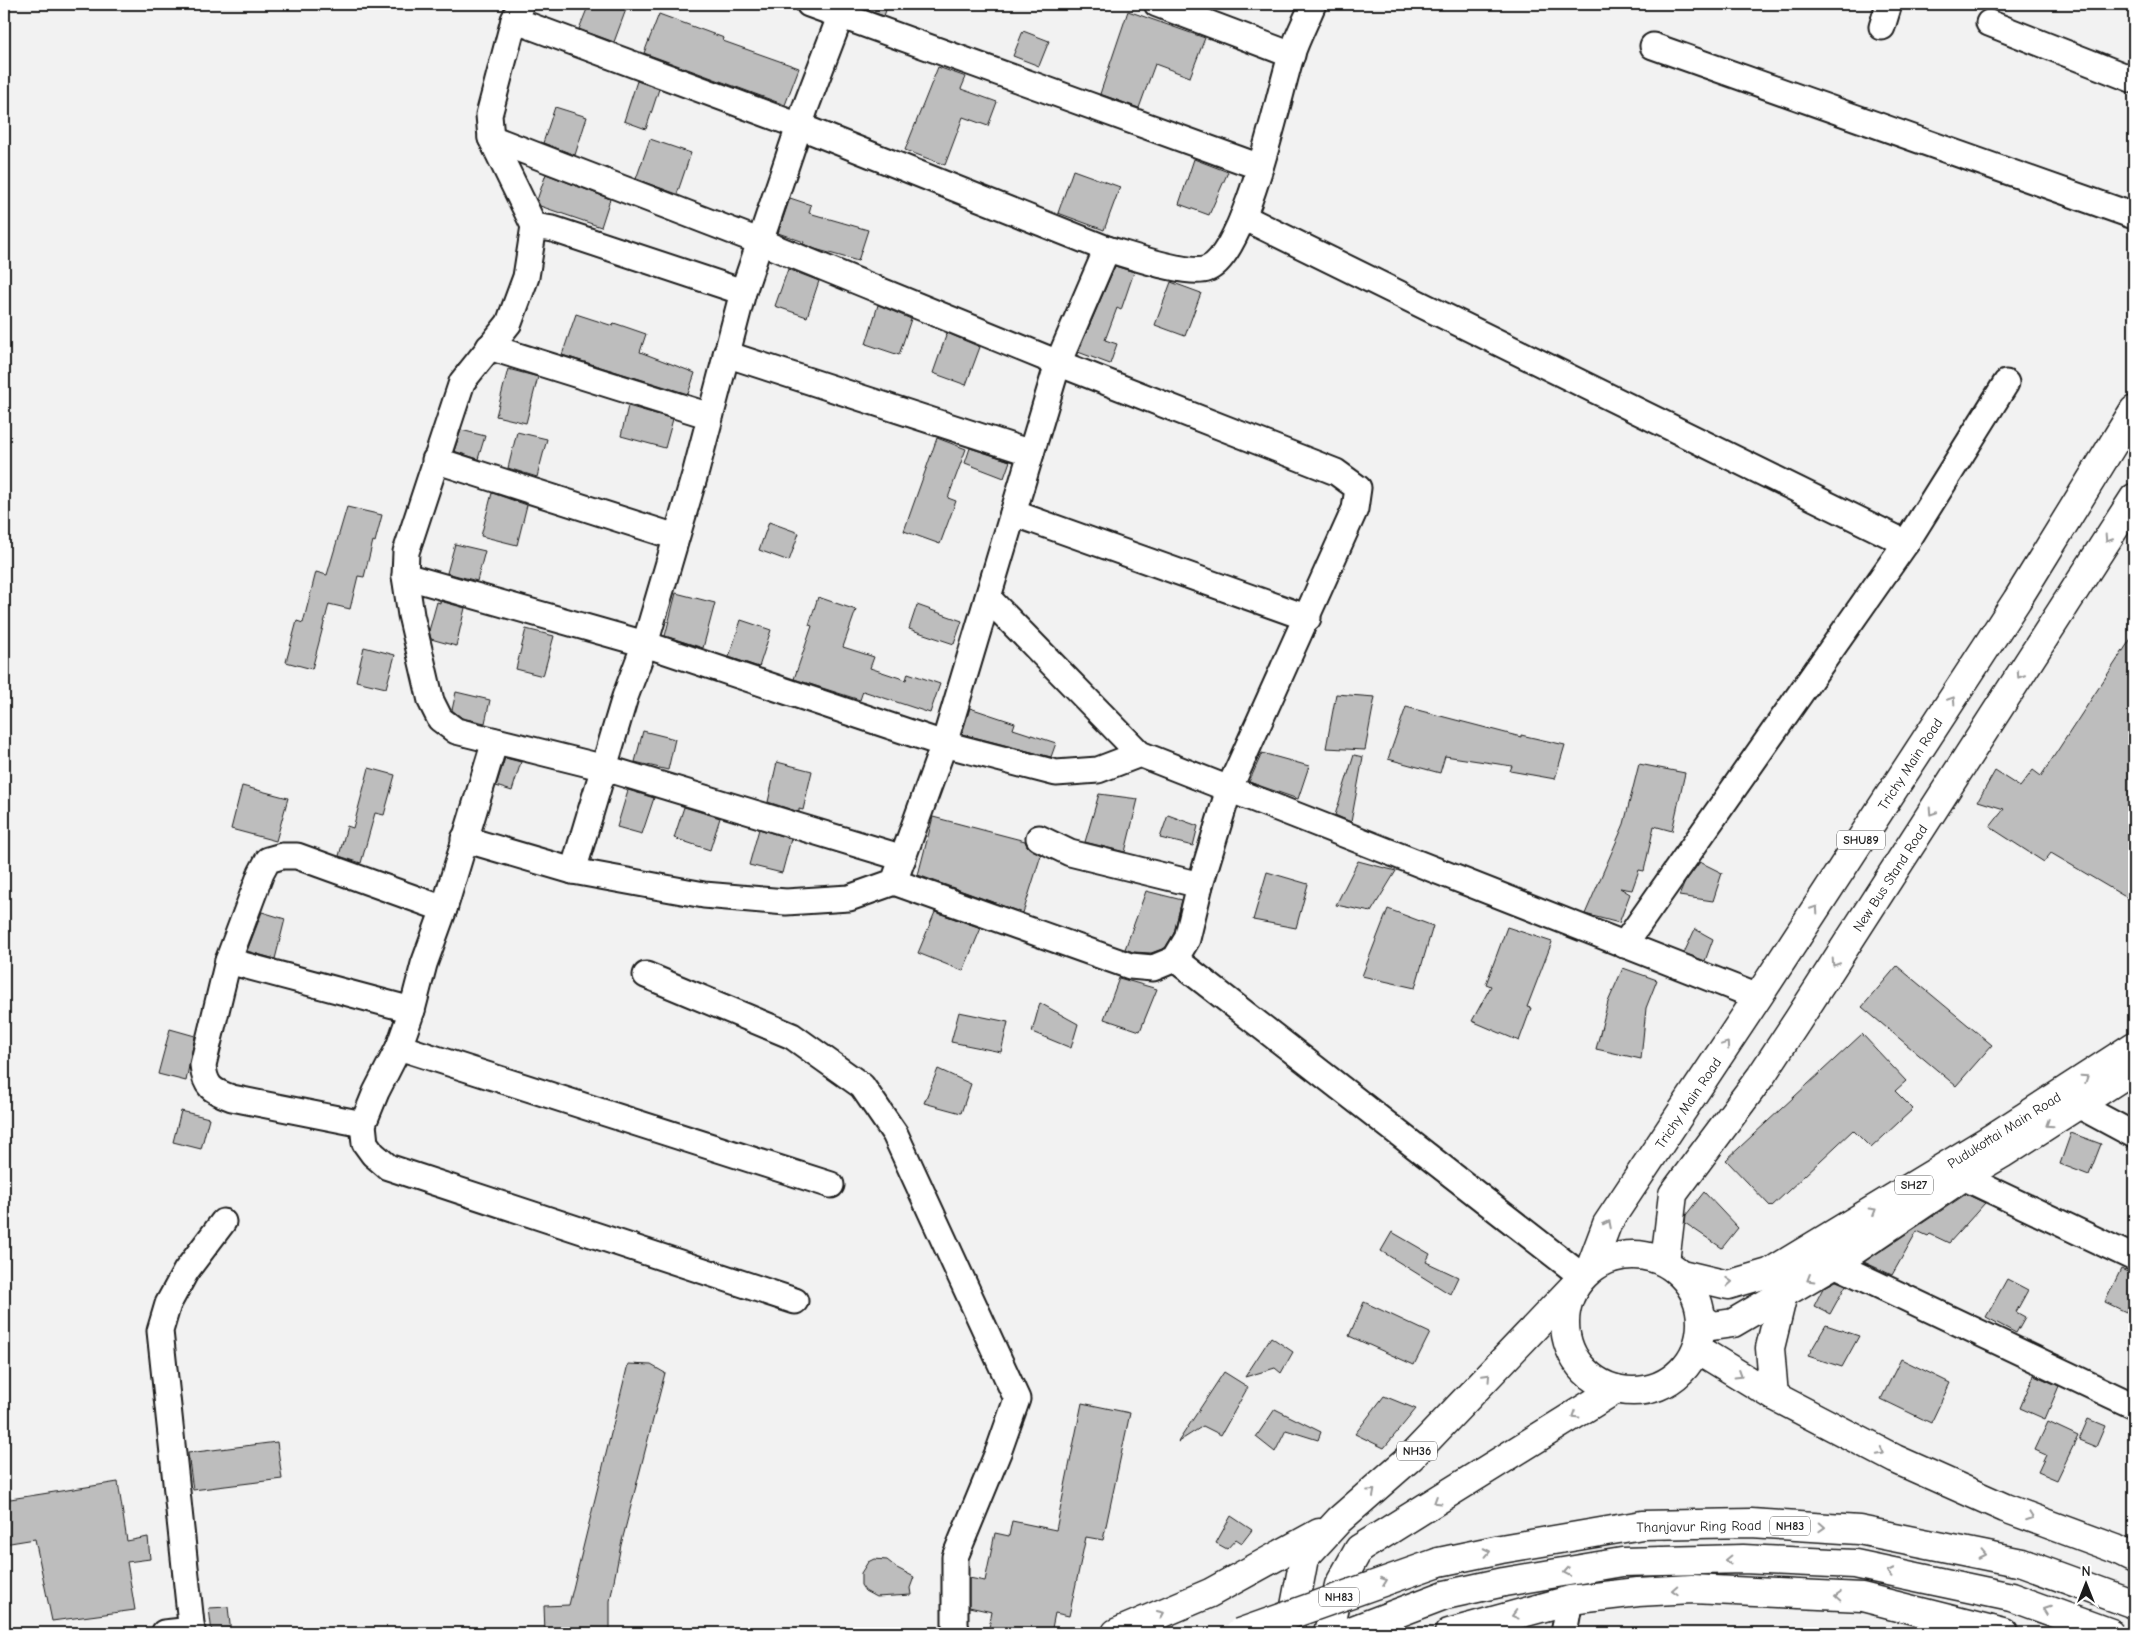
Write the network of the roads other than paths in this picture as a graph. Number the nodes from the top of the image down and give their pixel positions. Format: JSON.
{"nodes":[{"id":1,"x":809,"y":4,"type":"edge"},
{"id":2,"x":1156,"y":4,"type":"edge"},
{"id":3,"x":1313,"y":4,"type":"edge"},
{"id":4,"x":842,"y":10,"type":"edge"},
{"id":5,"x":518,"y":12,"type":"edge"},
{"id":6,"x":1990,"y":23,"type":"dead end"},
{"id":7,"x":1653,"y":46,"type":"dead end"},
{"id":8,"x":1292,"y":55,"type":"junction"},
{"id":9,"x":2134,"y":80,"type":"edge"},
{"id":10,"x":799,"y":126,"type":"junction"},
{"id":11,"x":491,"y":138,"type":"junction"},
{"id":12,"x":1260,"y":167,"type":"junction"},
{"id":13,"x":2134,"y":216,"type":"edge"},
{"id":14,"x":1243,"y":217,"type":"junction"},
{"id":15,"x":534,"y":226,"type":"junction"},
{"id":16,"x":760,"y":242,"type":"junction"},
{"id":17,"x":1107,"y":249,"type":"junction"},
{"id":18,"x":743,"y":292,"type":"junction"},
{"id":19,"x":488,"y":347,"type":"junction"},
{"id":20,"x":726,"y":354,"type":"junction"},
{"id":21,"x":1058,"y":363,"type":"junction"},
{"id":22,"x":2006,"y":384,"type":"dead end"},
{"id":23,"x":2134,"y":410,"type":"edge"},
{"id":24,"x":710,"y":416,"type":"junction"},
{"id":25,"x":1031,"y":453,"type":"junction"},
{"id":26,"x":435,"y":460,"type":"junction"},
{"id":27,"x":2134,"y":498,"type":"edge"},
{"id":28,"x":1013,"y":513,"type":"junction"},
{"id":29,"x":676,"y":537,"type":"junction"},
{"id":30,"x":1906,"y":543,"type":"junction"},
{"id":31,"x":405,"y":576,"type":"junction"},
{"id":32,"x":988,"y":598,"type":"junction"},
{"id":33,"x":1308,"y":618,"type":"junction"},
{"id":34,"x":645,"y":644,"type":"junction"},
{"id":35,"x":495,"y":741,"type":"junction"},
{"id":36,"x":944,"y":744,"type":"junction"},
{"id":37,"x":1140,"y":754,"type":"junction"},
{"id":38,"x":605,"y":768,"type":"junction"},
{"id":39,"x":1229,"y":790,"type":"junction"},
{"id":40,"x":1039,"y":838,"type":"dead end"},
{"id":41,"x":464,"y":839,"type":"junction"},
{"id":42,"x":903,"y":858,"type":"junction"},
{"id":43,"x":573,"y":871,"type":"junction"},
{"id":44,"x":894,"y":882,"type":"junction"},
{"id":45,"x":1200,"y":885,"type":"junction"},
{"id":46,"x":444,"y":909,"type":"junction"},
{"id":47,"x":1624,"y":945,"type":"junction"},
{"id":48,"x":1175,"y":959,"type":"junction"},
{"id":49,"x":228,"y":961,"type":"junction"},
{"id":50,"x":646,"y":975,"type":"dead end"},
{"id":51,"x":1758,"y":997,"type":"junction"},
{"id":52,"x":412,"y":1010,"type":"junction"},
{"id":53,"x":2134,"y":1046,"type":"edge"},
{"id":54,"x":399,"y":1047,"type":"junction"},
{"id":55,"x":2134,"y":1069,"type":"edge"},
{"id":56,"x":2078,"y":1105,"type":"junction"},
{"id":57,"x":363,"y":1124,"type":"junction"},
{"id":58,"x":2134,"y":1135,"type":"edge"},
{"id":59,"x":1963,"y":1176,"type":"junction"},
{"id":60,"x":831,"y":1185,"type":"dead end"},
{"id":61,"x":223,"y":1222,"type":"dead end"},
{"id":62,"x":2134,"y":1258,"type":"edge"},
{"id":63,"x":1834,"y":1264,"type":"junction"},
{"id":64,"x":1673,"y":1268,"type":"junction"},
{"id":65,"x":1583,"y":1276,"type":"junction"},
{"id":66,"x":1783,"y":1294,"type":"junction"},
{"id":67,"x":795,"y":1301,"type":"dead end"},
{"id":68,"x":1702,"y":1318,"type":"junction"},
{"id":69,"x":1697,"y":1349,"type":"junction"},
{"id":70,"x":1616,"y":1389,"type":"junction"},
{"id":71,"x":1774,"y":1396,"type":"junction"},
{"id":72,"x":2134,"y":1406,"type":"edge"},
{"id":73,"x":1339,"y":1520,"type":"junction"},
{"id":74,"x":2134,"y":1558,"type":"edge"},
{"id":75,"x":1570,"y":1600,"type":"junction"},
{"id":76,"x":2134,"y":1604,"type":"edge"},
{"id":77,"x":192,"y":1631,"type":"edge"},
{"id":78,"x":164,"y":1633,"type":"edge"},
{"id":79,"x":957,"y":1633,"type":"edge"},
{"id":80,"x":1116,"y":1633,"type":"edge"},
{"id":81,"x":1239,"y":1633,"type":"edge"},
{"id":82,"x":1290,"y":1633,"type":"edge"},
{"id":83,"x":1328,"y":1633,"type":"edge"},
{"id":84,"x":1345,"y":1633,"type":"edge"},
{"id":85,"x":1449,"y":1633,"type":"edge"},
{"id":86,"x":1564,"y":1633,"type":"edge"},
{"id":87,"x":2004,"y":1633,"type":"edge"},
{"id":88,"x":2110,"y":1633,"type":"edge"}],
"edges":[{"from":1,"to":4,"type":"street"},
{"from":2,"to":8,"type":"street"},
{"from":3,"to":8,"type":"street"},
{"from":4,"to":10,"type":"street"},
{"from":4,"to":12,"type":"street"},
{"from":5,"to":10,"type":"street"},
{"from":5,"to":11,"type":"street"},
{"from":6,"to":9,"type":"street"},
{"from":7,"to":13,"type":"street"},
{"from":8,"to":12,"type":"street"},
{"from":10,"to":16,"type":"street"},
{"from":10,"to":17,"type":"street"},
{"from":11,"to":15,"type":"street"},
{"from":11,"to":16,"type":"street"},
{"from":12,"to":14,"type":"street"},
{"from":14,"to":17,"type":"street"},
{"from":14,"to":30,"type":"street"},
{"from":15,"to":18,"type":"street"},
{"from":15,"to":19,"type":"street"},
{"from":16,"to":18,"type":"street"},
{"from":16,"to":21,"type":"street"},
{"from":17,"to":21,"type":"street"},
{"from":18,"to":20,"type":"street"},
{"from":19,"to":24,"type":"street"},
{"from":19,"to":26,"type":"street"},
{"from":20,"to":24,"type":"street"},
{"from":20,"to":25,"type":"street"},
{"from":21,"to":25,"type":"street"},
{"from":21,"to":33,"type":"street"},
{"from":22,"to":30,"type":"street"},
{"from":51,"to":23,"type":"main road","name":"Trichy Main Road","number":"SHU89","one_way":true},
{"from":24,"to":29,"type":"street"},
{"from":25,"to":28,"type":"street"},
{"from":26,"to":29,"type":"street"},
{"from":26,"to":31,"type":"street"},
{"from":27,"to":64,"type":"main road","name":"New Bus Stand Road","number":"SHU89","one_way":true},
{"from":28,"to":32,"type":"street"},
{"from":28,"to":33,"type":"street"},
{"from":29,"to":34,"type":"street"},
{"from":30,"to":47,"type":"street"},
{"from":31,"to":34,"type":"street"},
{"from":31,"to":35,"type":"street"},
{"from":32,"to":36,"type":"street"},
{"from":32,"to":37,"type":"street"},
{"from":33,"to":39,"type":"street"},
{"from":34,"to":36,"type":"street"},
{"from":34,"to":38,"type":"street"},
{"from":35,"to":38,"type":"street"},
{"from":35,"to":41,"type":"street"},
{"from":36,"to":37,"type":"street"},
{"from":36,"to":42,"type":"street"},
{"from":37,"to":39,"type":"street"},
{"from":38,"to":42,"type":"street"},
{"from":38,"to":43,"type":"street"},
{"from":39,"to":45,"type":"street"},
{"from":39,"to":47,"type":"street"},
{"from":40,"to":45,"type":"street"},
{"from":41,"to":43,"type":"street"},
{"from":41,"to":46,"type":"street"},
{"from":42,"to":44,"type":"street"},
{"from":43,"to":44,"type":"street"},
{"from":44,"to":48,"type":"street"},
{"from":45,"to":48,"type":"street"},
{"from":46,"to":49,"type":"street"},
{"from":46,"to":52,"type":"street"},
{"from":47,"to":51,"type":"street"},
{"from":48,"to":65,"type":"street"},
{"from":49,"to":52,"type":"street"},
{"from":49,"to":57,"type":"street"},
{"from":50,"to":79,"type":"street"},
{"from":65,"to":51,"type":"main road","name":"Trichy Main Road","number":"SHU89","one_way":true},
{"from":52,"to":54,"type":"street"},
{"from":64,"to":53,"type":"main road","name":"Pudukottai Main Road","number":"SH27","one_way":true},
{"from":54,"to":57,"type":"street"},
{"from":54,"to":60,"type":"street"},
{"from":55,"to":56,"type":"main road","number":"SH27"},
{"from":56,"to":58,"type":"street"},
{"from":56,"to":59,"type":"main road","number":"SH27","one_way":true},
{"from":57,"to":67,"type":"street"},
{"from":59,"to":62,"type":"street"},
{"from":59,"to":63,"type":"main road","number":"SH27"},
{"from":61,"to":77,"type":"street"},
{"from":63,"to":66,"type":"main road","number":"SH27","one_way":true},
{"from":63,"to":72,"type":"street"},
{"from":64,"to":65,"type":"main road","number":"NH36"},
{"from":64,"to":68,"type":"main road"},
{"from":65,"to":70,"type":"main road"},
{"from":73,"to":65,"type":"main road","number":"NH36","one_way":true},
{"from":66,"to":68,"type":"main road","number":"SH27"},
{"from":66,"to":71,"type":"main road"},
{"from":68,"to":69,"type":"main road"},
{"from":69,"to":70,"type":"main road"},
{"from":69,"to":71,"type":"main road","one_way":true},
{"from":70,"to":83,"type":"main road","one_way":true},
{"from":71,"to":74,"type":"main road","one_way":true},
{"from":80,"to":73,"type":"main road","one_way":true},
{"from":73,"to":82,"type":"main road","number":"NH36"},
{"from":75,"to":85,"type":"main road","one_way":true},
{"from":75,"to":86,"type":"street"},
{"from":87,"to":75,"type":"main road","one_way":true},
{"from":81,"to":76,"type":"main road","name":"Thanjavur Ring Road","number":"NH83","one_way":true,"bridge":true},
{"from":77,"to":78,"type":"street"},
{"from":88,"to":84,"type":"main road","number":"NH83","one_way":true}]}
